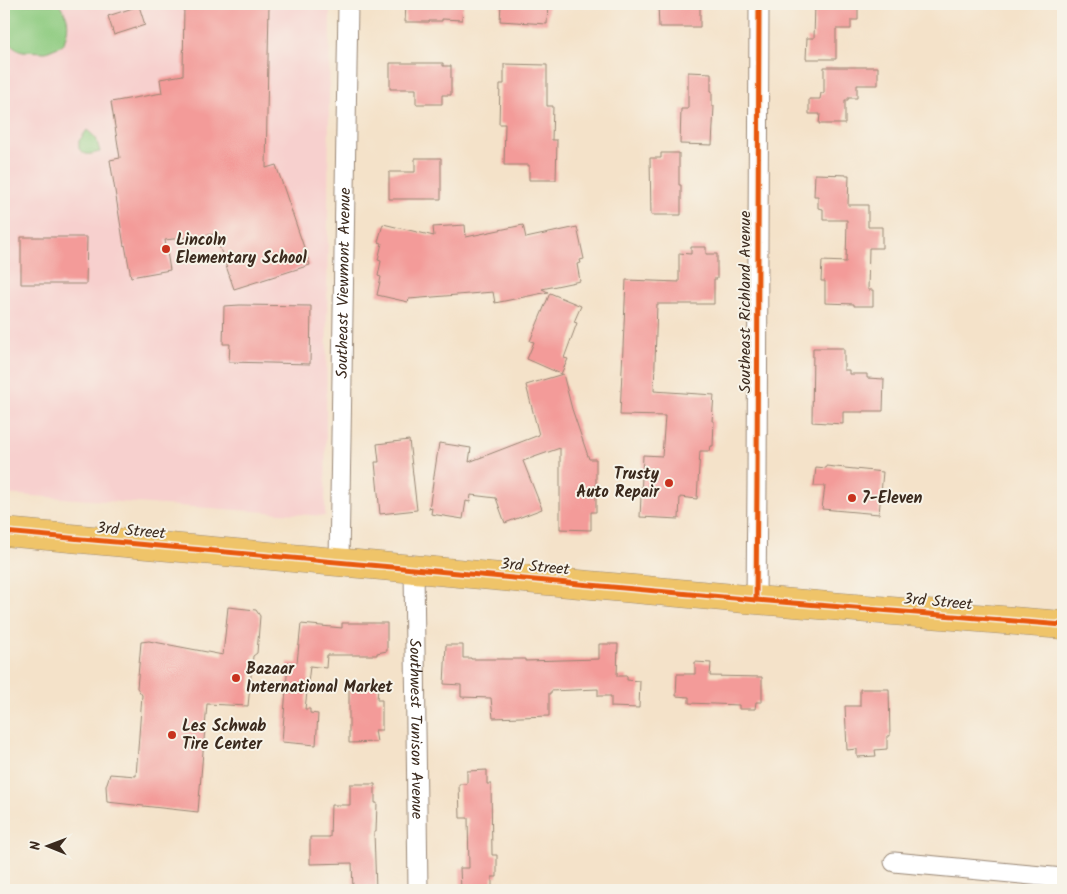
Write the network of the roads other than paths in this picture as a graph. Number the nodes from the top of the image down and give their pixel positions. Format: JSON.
{"nodes":[{"id":1,"x":348,"y":4,"type":"edge"},
{"id":2,"x":759,"y":4,"type":"edge"},
{"id":3,"x":4,"y":532,"type":"edge"},
{"id":4,"x":339,"y":562,"type":"junction"},
{"id":5,"x":414,"y":569,"type":"junction"},
{"id":6,"x":756,"y":600,"type":"junction"},
{"id":7,"x":1063,"y":625,"type":"edge"},
{"id":8,"x":894,"y":862,"type":"dead end"},
{"id":9,"x":1063,"y":878,"type":"edge"},
{"id":10,"x":418,"y":890,"type":"edge"}],
"edges":[{"from":1,"to":4,"type":"street","name":"Southeast Viewmont Avenue"},
{"from":2,"to":6,"type":"street","name":"Southeast Richland Avenue"},
{"from":3,"to":4,"type":"highway","name":"3rd Street"},
{"from":4,"to":5,"type":"highway","name":"3rd Street"},
{"from":5,"to":6,"type":"highway","name":"3rd Street"},
{"from":5,"to":10,"type":"street","name":"Southwest Tunison Avenue"},
{"from":6,"to":7,"type":"highway","name":"3rd Street"},
{"from":8,"to":9,"type":"street"}]}
